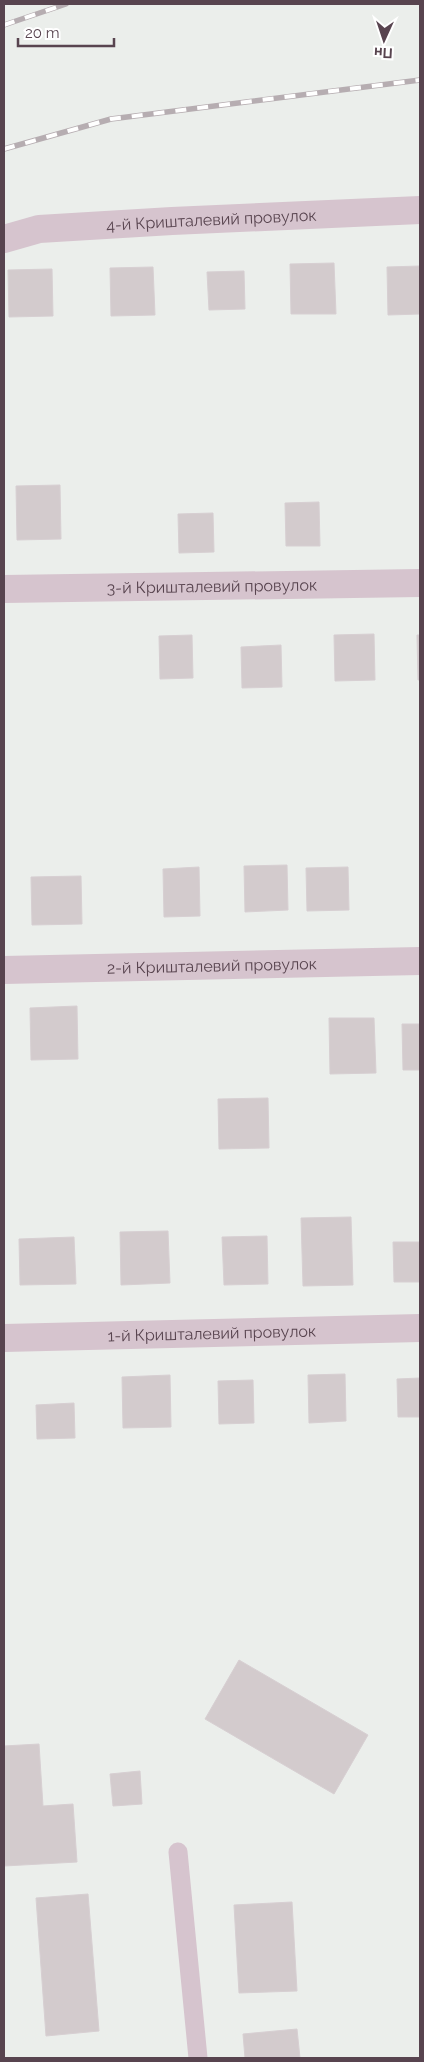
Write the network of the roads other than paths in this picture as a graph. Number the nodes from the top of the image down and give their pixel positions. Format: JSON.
{"nodes":[{"id":1,"x":420,"y":210,"type":"edge"},
{"id":2,"x":4,"y":239,"type":"edge"},
{"id":3,"x":420,"y":583,"type":"edge"},
{"id":4,"x":4,"y":589,"type":"edge"},
{"id":5,"x":420,"y":961,"type":"edge"},
{"id":6,"x":4,"y":970,"type":"edge"},
{"id":7,"x":420,"y":1328,"type":"edge"},
{"id":8,"x":4,"y":1338,"type":"edge"},
{"id":9,"x":178,"y":1852,"type":"dead end"},
{"id":10,"x":198,"y":2058,"type":"edge"}],
"edges":[{"from":1,"to":2,"type":"street","name":"4-й Кришталевий провулок"},
{"from":3,"to":4,"type":"street","name":"3-й Кришталевий провулок"},
{"from":5,"to":6,"type":"street","name":"2-й Кришталевий провулок"},
{"from":7,"to":8,"type":"street","name":"1-й Кришталевий провулок"},
{"from":9,"to":10,"type":"lane"}]}
